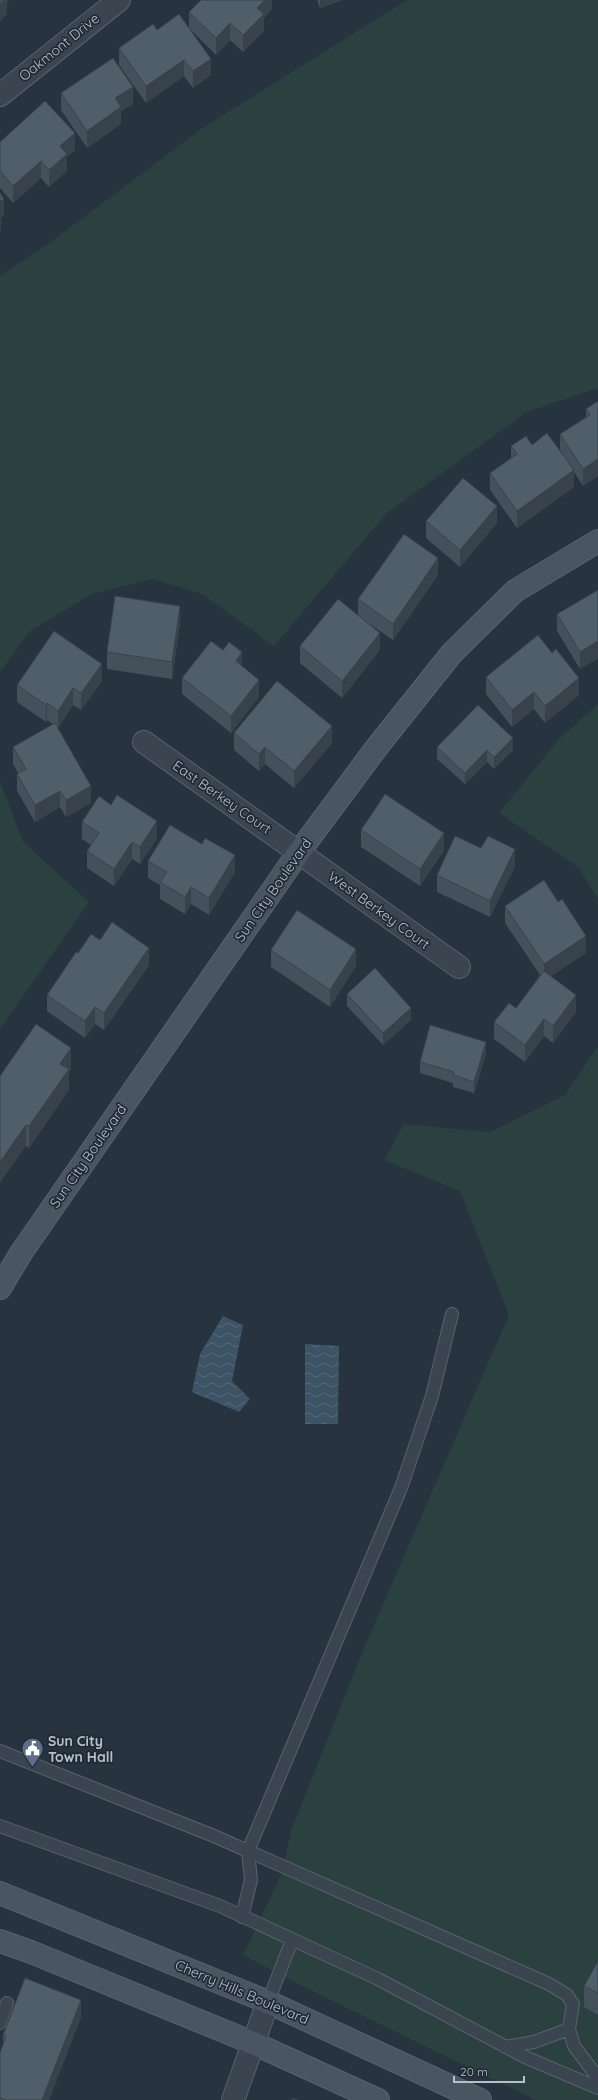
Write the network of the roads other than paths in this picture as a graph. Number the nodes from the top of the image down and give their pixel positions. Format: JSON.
{"nodes":[{"id":1,"x":119,"y":0,"type":"edge"},
{"id":2,"x":0,"y":94,"type":"edge"},
{"id":3,"x":598,"y":540,"type":"edge"},
{"id":4,"x":144,"y":742,"type":"dead end"},
{"id":5,"x":299,"y":852,"type":"junction"},
{"id":6,"x":459,"y":967,"type":"dead end"},
{"id":7,"x":0,"y":1288,"type":"edge"},
{"id":8,"x":452,"y":1314,"type":"dead end"},
{"id":9,"x":0,"y":1751,"type":"edge"},
{"id":10,"x":0,"y":1826,"type":"edge"},
{"id":11,"x":248,"y":1851,"type":"junction"},
{"id":12,"x":0,"y":1893,"type":"edge"},
{"id":13,"x":242,"y":1917,"type":"junction"},
{"id":14,"x":292,"y":1940,"type":"junction"},
{"id":15,"x":0,"y":1941,"type":"edge"},
{"id":16,"x":268,"y":2002,"type":"junction"},
{"id":17,"x":7,"y":2003,"type":"dead end"},
{"id":18,"x":0,"y":2023,"type":"edge"},
{"id":19,"x":569,"y":2029,"type":"junction"},
{"id":20,"x":253,"y":2043,"type":"junction"},
{"id":21,"x":505,"y":2046,"type":"junction"},
{"id":22,"x":598,"y":2078,"type":"edge"},
{"id":23,"x":598,"y":2088,"type":"edge"},
{"id":24,"x":233,"y":2100,"type":"edge"},
{"id":25,"x":378,"y":2100,"type":"edge"},
{"id":26,"x":480,"y":2100,"type":"edge"}],
"edges":[{"from":1,"to":2,"type":"street","name":"Oakmont Drive"},
{"from":3,"to":5,"type":"street","name":"Sun City Boulevard"},
{"from":4,"to":5,"type":"street","name":"East Berkey Court"},
{"from":5,"to":6,"type":"street","name":"West Berkey Court"},
{"from":5,"to":7,"type":"street","name":"Sun City Boulevard"},
{"from":8,"to":11,"type":"lane"},
{"from":9,"to":11,"type":"lane"},
{"from":10,"to":13,"type":"lane"},
{"from":11,"to":13,"type":"lane"},
{"from":11,"to":19,"type":"lane"},
{"from":12,"to":16,"type":"street","name":"Cherry Hills Boulevard"},
{"from":13,"to":14,"type":"lane"},
{"from":14,"to":16,"type":"lane"},
{"from":14,"to":21,"type":"lane"},
{"from":15,"to":20,"type":"street"},
{"from":16,"to":20,"type":"street"},
{"from":16,"to":26,"type":"street","name":"Cherry Hills Boulevard"},
{"from":17,"to":18,"type":"lane"},
{"from":19,"to":21,"type":"lane"},
{"from":19,"to":22,"type":"lane"},
{"from":20,"to":24,"type":"street"},
{"from":20,"to":25,"type":"street"},
{"from":21,"to":23,"type":"lane"}]}
